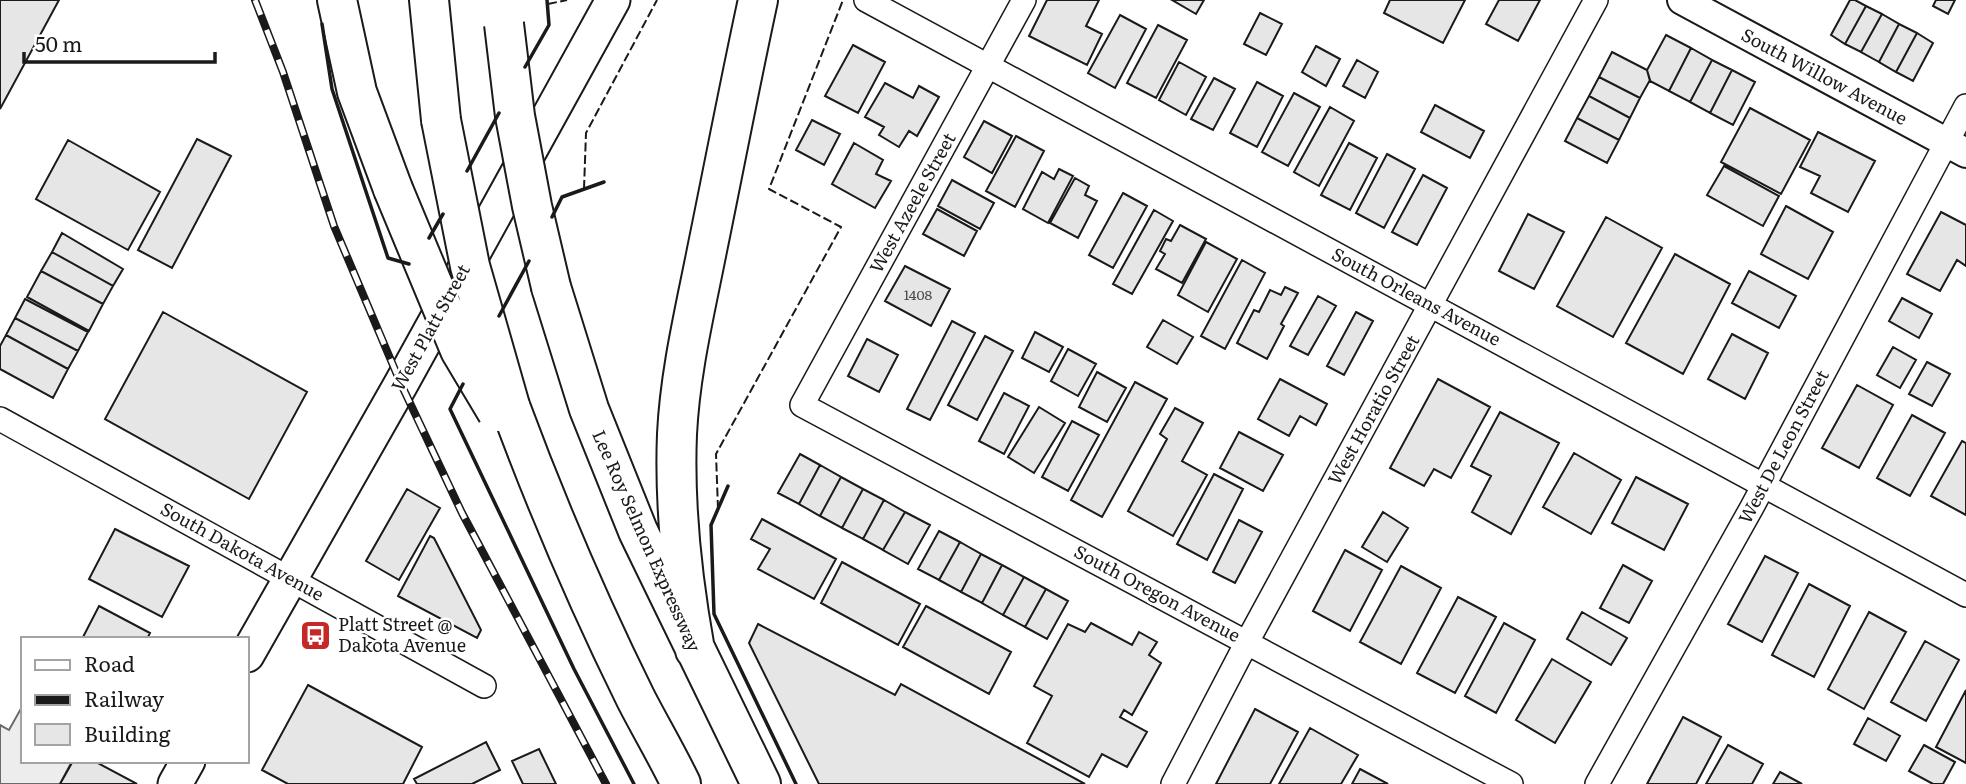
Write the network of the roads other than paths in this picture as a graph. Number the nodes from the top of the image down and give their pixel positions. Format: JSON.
{"nodes":[{"id":1,"x":337,"y":0,"type":"edge"},
{"id":2,"x":429,"y":0,"type":"edge"},
{"id":3,"x":612,"y":0,"type":"edge"},
{"id":4,"x":758,"y":0,"type":"edge"},
{"id":5,"x":866,"y":0,"type":"edge"},
{"id":6,"x":1024,"y":0,"type":"edge"},
{"id":7,"x":1596,"y":0,"type":"edge"},
{"id":8,"x":1682,"y":0,"type":"edge"},
{"id":9,"x":503,"y":12,"type":"edge"},
{"id":10,"x":989,"y":65,"type":"junction"},
{"id":11,"x":1966,"y":106,"type":"edge"},
{"id":12,"x":1956,"y":148,"type":"edge"},
{"id":13,"x":1431,"y":305,"type":"junction"},
{"id":14,"x":802,"y":405,"type":"joint"},
{"id":15,"x":0,"y":419,"type":"edge"},
{"id":16,"x":513,"y":425,"type":"junction"},
{"id":17,"x":1763,"y":485,"type":"junction"},
{"id":18,"x":290,"y":578,"type":"junction"},
{"id":19,"x":1966,"y":595,"type":"edge"},
{"id":20,"x":1247,"y":642,"type":"junction"},
{"id":21,"x":695,"y":650,"type":"junction"},
{"id":22,"x":248,"y":653,"type":"edge"},
{"id":23,"x":484,"y":686,"type":"dead end"},
{"id":24,"x":187,"y":763,"type":"edge"},
{"id":25,"x":175,"y":784,"type":"edge"},
{"id":26,"x":681,"y":784,"type":"edge"},
{"id":27,"x":761,"y":784,"type":"edge"},
{"id":28,"x":1173,"y":784,"type":"edge"},
{"id":29,"x":1511,"y":784,"type":"edge"},
{"id":30,"x":1597,"y":784,"type":"edge"}],
"edges":[{"from":1,"to":16,"type":"highway","bridge":true},
{"from":2,"to":16,"type":"highway","bridge":true},
{"from":3,"to":18,"type":"main road","name":"West Platt Street"},
{"from":4,"to":21,"type":"highway"},
{"from":5,"to":10,"type":"street","name":"South Orleans Avenue"},
{"from":6,"to":10,"type":"street","name":"West Azeele Street"},
{"from":7,"to":13,"type":"street","name":"West Horatio Street"},
{"from":8,"to":12,"type":"street","name":"South Willow Avenue"},
{"from":9,"to":21,"type":"highway","name":"Lee Roy Selmon Expressway","bridge":true},
{"from":10,"to":13,"type":"street","name":"South Orleans Avenue"},
{"from":10,"to":14,"type":"street","name":"West Azeele Street"},
{"from":11,"to":12,"type":"street","name":"West De Leon Street"},
{"from":12,"to":17,"type":"street","name":"West De Leon Street"},
{"from":13,"to":17,"type":"street","name":"South Orleans Avenue"},
{"from":13,"to":20,"type":"street","name":"West Horatio Street"},
{"from":14,"to":20,"type":"street","name":"South Oregon Avenue"},
{"from":15,"to":18,"type":"street","name":"South Dakota Avenue"},
{"from":16,"to":26,"type":"highway"},
{"from":17,"to":19,"type":"street","name":"South Orleans Avenue"},
{"from":17,"to":30,"type":"street","name":"West De Leon Street"},
{"from":18,"to":22,"type":"main road","name":"West Platt Street"},
{"from":18,"to":23,"type":"street","name":"South Dakota Avenue"},
{"from":20,"to":28,"type":"street","name":"West Horatio Street"},
{"from":20,"to":29,"type":"street","name":"South Oregon Avenue"},
{"from":21,"to":27,"type":"highway","name":"Lee Roy Selmon Expressway"},
{"from":24,"to":25,"type":"main road"}]}
